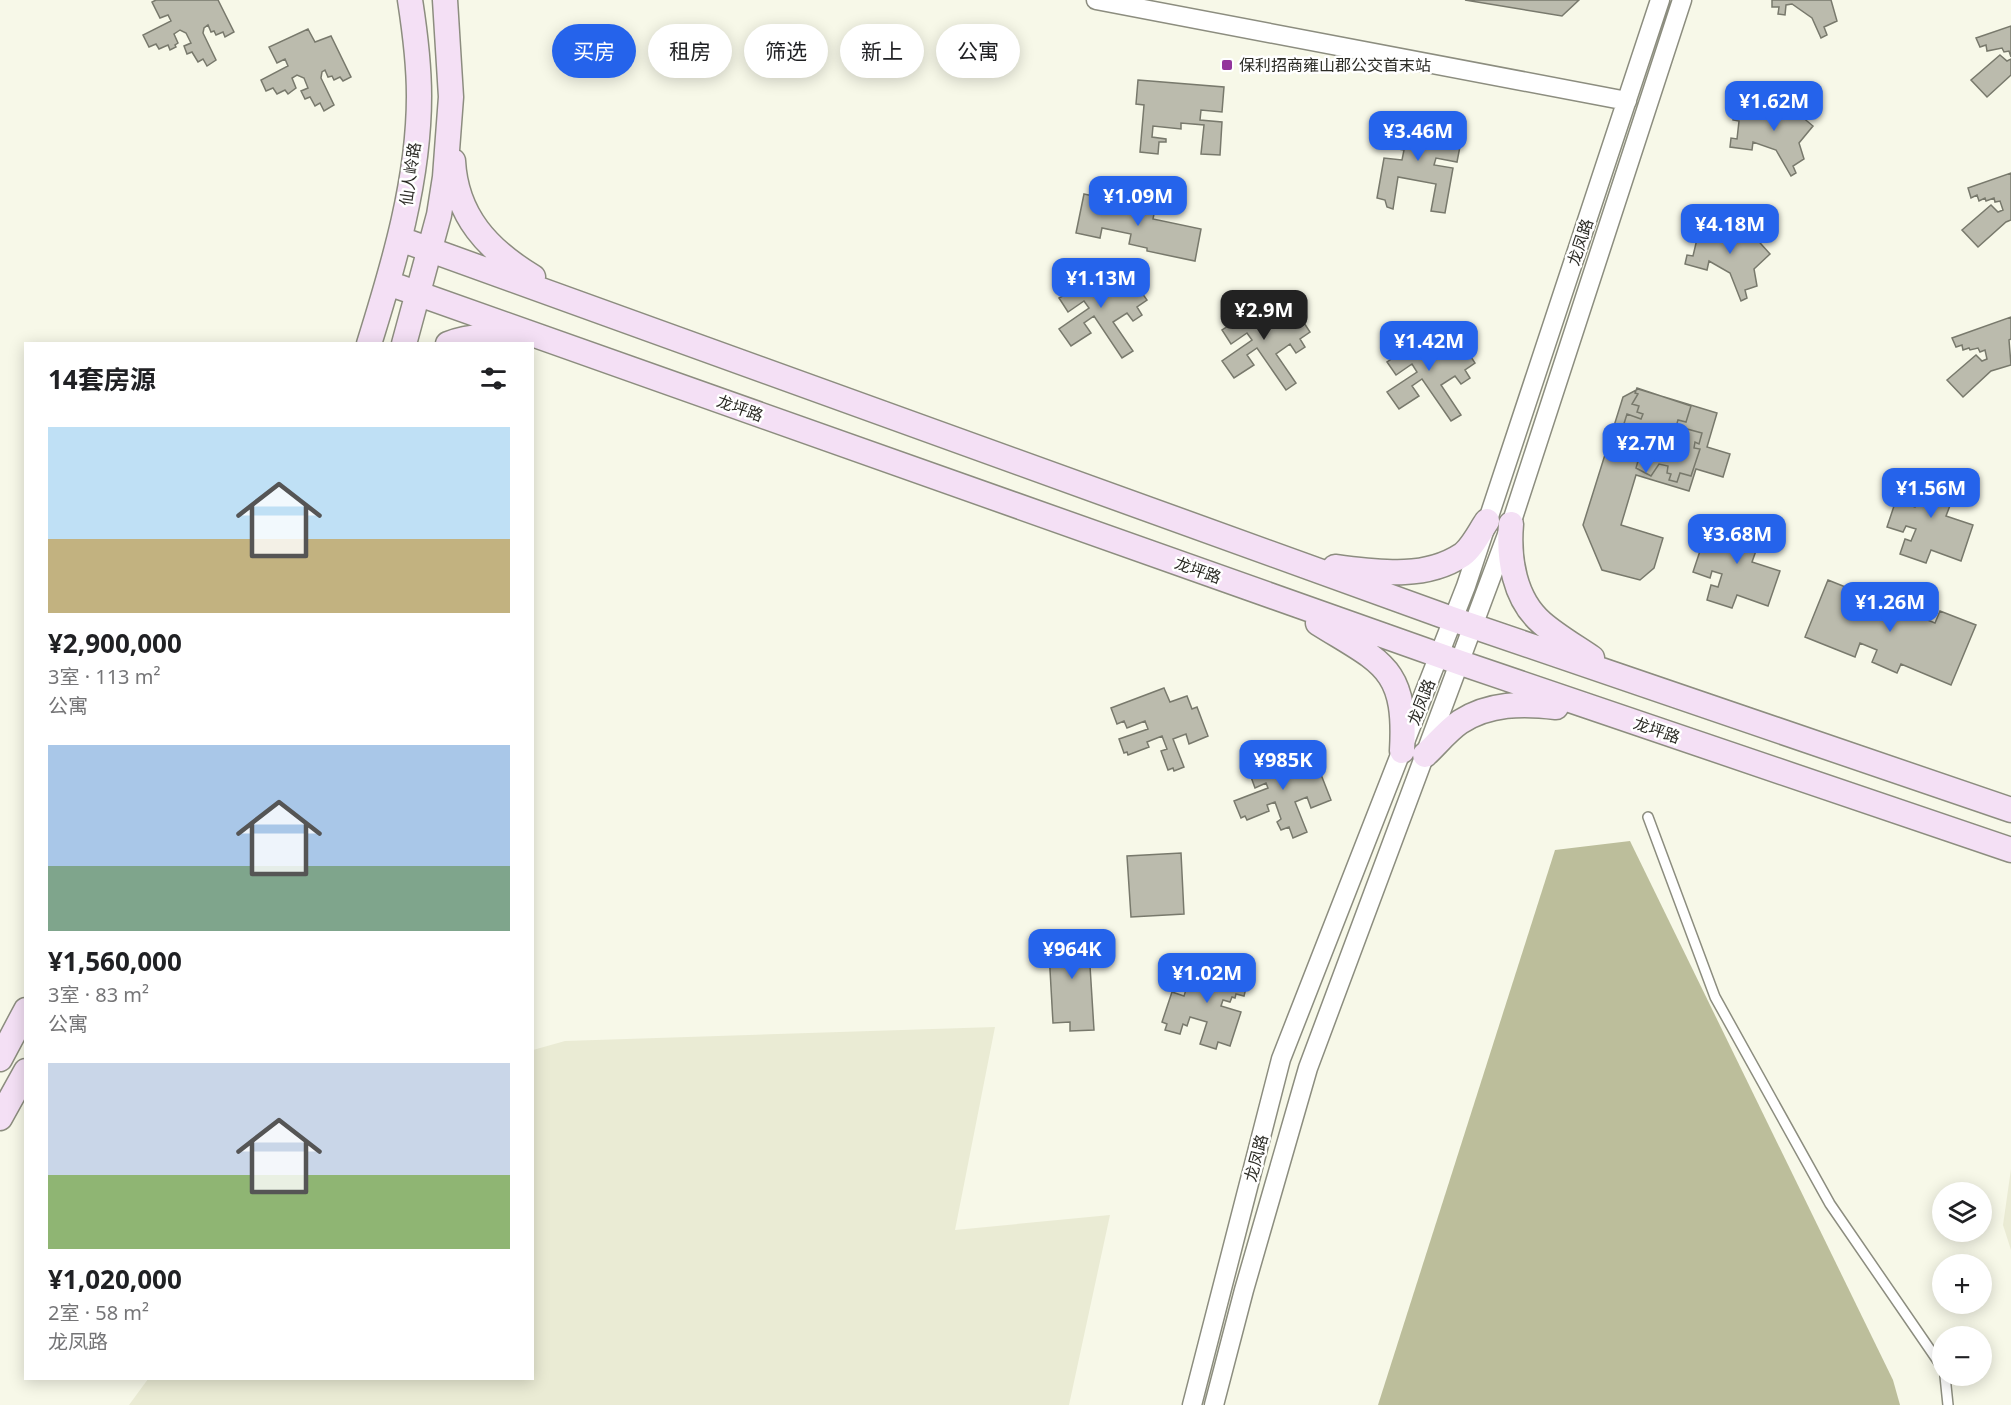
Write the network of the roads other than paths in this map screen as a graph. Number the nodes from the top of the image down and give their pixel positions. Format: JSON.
{"nodes":[{"id":1,"x":410,"y":0,"type":"edge"},
{"id":2,"x":446,"y":0,"type":"edge"},
{"id":3,"x":1096,"y":0,"type":"edge"},
{"id":4,"x":1660,"y":0,"type":"edge"},
{"id":5,"x":1682,"y":0,"type":"edge"},
{"id":6,"x":1627,"y":101,"type":"junction"},
{"id":7,"x":450,"y":116,"type":"junction"},
{"id":8,"x":400,"y":239,"type":"junction"},
{"id":9,"x":430,"y":250,"type":"junction"},
{"id":10,"x":388,"y":283,"type":"junction"},
{"id":11,"x":419,"y":294,"type":"junction"},
{"id":12,"x":578,"y":304,"type":"junction"},
{"id":13,"x":370,"y":342,"type":"edge"},
{"id":14,"x":405,"y":342,"type":"edge"},
{"id":15,"x":452,"y":342,"type":"edge"},
{"id":16,"x":563,"y":345,"type":"junction"},
{"id":17,"x":1487,"y":521,"type":"junction"},
{"id":18,"x":1511,"y":524,"type":"junction"},
{"id":19,"x":1291,"y":562,"type":"junction"},
{"id":20,"x":1280,"y":599,"type":"junction"},
{"id":21,"x":1463,"y":623,"type":"junction"},
{"id":22,"x":1450,"y":659,"type":"junction"},
{"id":23,"x":1614,"y":674,"type":"junction"},
{"id":24,"x":1605,"y":713,"type":"junction"},
{"id":25,"x":1414,"y":753,"type":"junction"},
{"id":26,"x":2011,"y":810,"type":"edge"},
{"id":27,"x":1648,"y":817,"type":"dead end"},
{"id":28,"x":2011,"y":850,"type":"edge"},
{"id":29,"x":24,"y":1014,"type":"edge"},
{"id":30,"x":0,"y":1059,"type":"edge"},
{"id":31,"x":24,"y":1075,"type":"edge"},
{"id":32,"x":0,"y":1118,"type":"edge"},
{"id":33,"x":1932,"y":1352,"type":"edge"},
{"id":34,"x":1946,"y":1386,"type":"edge"},
{"id":35,"x":1191,"y":1405,"type":"edge"},
{"id":36,"x":1214,"y":1405,"type":"edge"},
{"id":37,"x":1948,"y":1405,"type":"edge"}],
"edges":[{"from":1,"to":8,"type":"main road","name":"仙人岭路"},
{"from":2,"to":7,"type":"main road","name":"仙人岭路"},
{"from":3,"to":6,"type":"street"},
{"from":4,"to":6,"type":"street","name":"龙凤路"},
{"from":5,"to":18,"type":"street","name":"龙凤路"},
{"from":6,"to":17,"type":"street","name":"龙凤路"},
{"from":7,"to":9,"type":"main road","name":"仙人岭路"},
{"from":7,"to":12,"type":"main road"},
{"from":8,"to":9,"type":"main road"},
{"from":8,"to":10,"type":"main road","name":"仙人岭路"},
{"from":9,"to":11,"type":"main road","name":"仙人岭路"},
{"from":9,"to":12,"type":"main road"},
{"from":10,"to":11,"type":"main road","name":"龙坪路"},
{"from":10,"to":13,"type":"main road","name":"仙人岭路"},
{"from":11,"to":14,"type":"main road","name":"仙人岭路"},
{"from":11,"to":16,"type":"main road","name":"龙坪路"},
{"from":12,"to":19,"type":"main road"},
{"from":15,"to":16,"type":"main road"},
{"from":16,"to":20,"type":"main road","name":"龙坪路"},
{"from":17,"to":19,"type":"main road"},
{"from":17,"to":21,"type":"street","name":"龙凤路"},
{"from":18,"to":21,"type":"street","name":"龙凤路"},
{"from":18,"to":23,"type":"main road"},
{"from":19,"to":21,"type":"main road"},
{"from":20,"to":22,"type":"main road","name":"龙坪路"},
{"from":20,"to":25,"type":"main road"},
{"from":21,"to":22,"type":"street","name":"龙凤路"},
{"from":21,"to":23,"type":"main road"},
{"from":22,"to":24,"type":"main road","name":"龙坪路"},
{"from":22,"to":25,"type":"street","name":"龙凤路"},
{"from":23,"to":26,"type":"main road"},
{"from":24,"to":25,"type":"main road"},
{"from":24,"to":28,"type":"main road","name":"龙坪路"},
{"from":25,"to":35,"type":"street","name":"龙凤路"},
{"from":25,"to":36,"type":"street","name":"龙凤路"},
{"from":27,"to":33,"type":"lane"},
{"from":29,"to":30,"type":"main road"},
{"from":31,"to":32,"type":"main road"},
{"from":34,"to":37,"type":"lane"}]}
